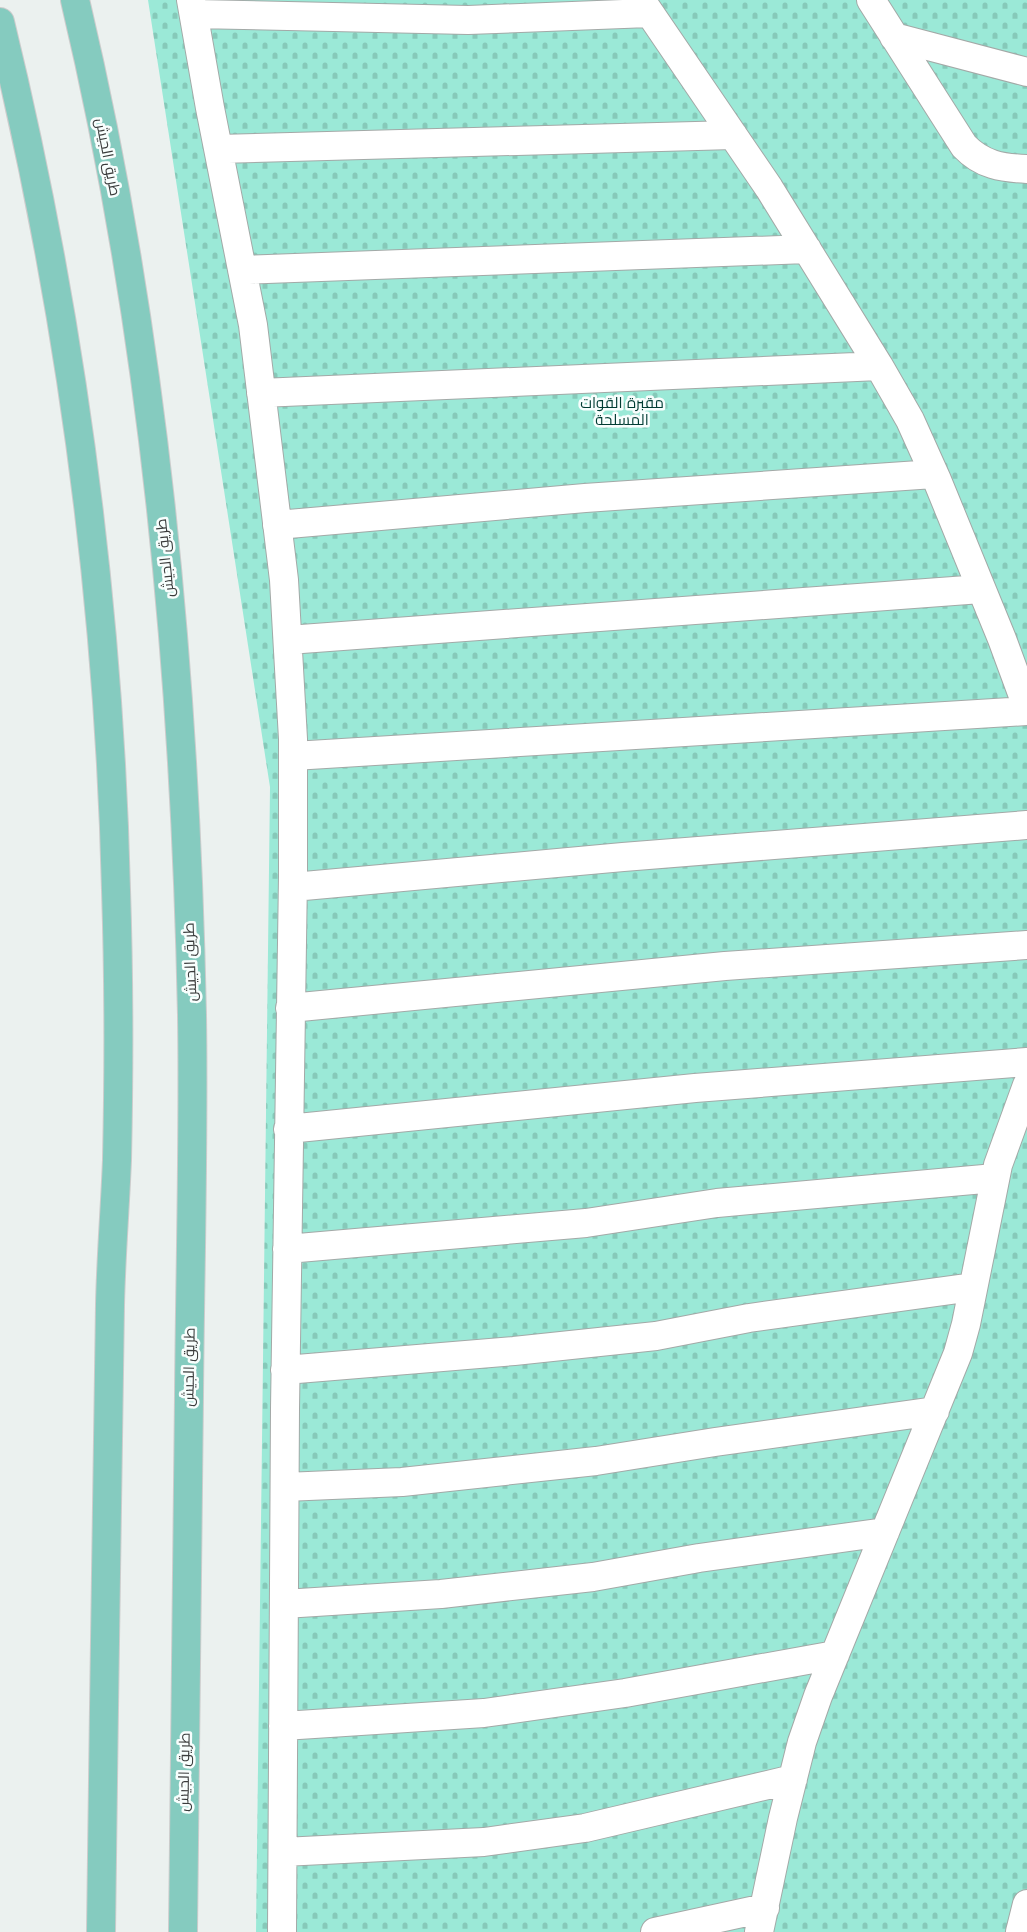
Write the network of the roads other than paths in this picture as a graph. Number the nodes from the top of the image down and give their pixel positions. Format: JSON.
{"nodes":[{"id":1,"x":74,"y":0,"type":"edge"},
{"id":2,"x":871,"y":0,"type":"edge"},
{"id":3,"x":192,"y":7,"type":"edge"},
{"id":4,"x":645,"y":7,"type":"edge"},
{"id":5,"x":0,"y":22,"type":"edge"},
{"id":6,"x":894,"y":37,"type":"junction"},
{"id":7,"x":1027,"y":72,"type":"edge"},
{"id":8,"x":733,"y":135,"type":"junction"},
{"id":9,"x":218,"y":149,"type":"junction"},
{"id":10,"x":1027,"y":169,"type":"edge"},
{"id":11,"x":807,"y":249,"type":"junction"},
{"id":12,"x":242,"y":270,"type":"junction"},
{"id":13,"x":879,"y":366,"type":"junction"},
{"id":14,"x":261,"y":393,"type":"junction"},
{"id":15,"x":934,"y":474,"type":"junction"},
{"id":16,"x":277,"y":525,"type":"junction"},
{"id":17,"x":981,"y":588,"type":"junction"},
{"id":18,"x":288,"y":640,"type":"junction"},
{"id":19,"x":1027,"y":709,"type":"edge"},
{"id":20,"x":293,"y":756,"type":"junction"},
{"id":21,"x":1027,"y":825,"type":"edge"},
{"id":22,"x":293,"y":887,"type":"junction"},
{"id":23,"x":1027,"y":945,"type":"edge"},
{"id":24,"x":290,"y":1008,"type":"junction"},
{"id":25,"x":1027,"y":1062,"type":"edge"},
{"id":26,"x":1027,"y":1085,"type":"edge"},
{"id":27,"x":288,"y":1130,"type":"junction"},
{"id":28,"x":995,"y":1178,"type":"junction"},
{"id":29,"x":287,"y":1249,"type":"junction"},
{"id":30,"x":973,"y":1286,"type":"junction"},
{"id":31,"x":285,"y":1370,"type":"junction"},
{"id":32,"x":935,"y":1410,"type":"junction"},
{"id":33,"x":285,"y":1487,"type":"junction"},
{"id":34,"x":885,"y":1532,"type":"junction"},
{"id":35,"x":284,"y":1604,"type":"junction"},
{"id":36,"x":835,"y":1656,"type":"junction"},
{"id":37,"x":283,"y":1726,"type":"junction"},
{"id":38,"x":793,"y":1779,"type":"junction"},
{"id":39,"x":283,"y":1852,"type":"junction"},
{"id":40,"x":1027,"y":1904,"type":"edge"},
{"id":41,"x":762,"y":1920,"type":"edge"},
{"id":42,"x":102,"y":1932,"type":"edge"},
{"id":43,"x":183,"y":1932,"type":"edge"},
{"id":44,"x":282,"y":1932,"type":"edge"},
{"id":45,"x":655,"y":1932,"type":"edge"},
{"id":46,"x":1020,"y":1932,"type":"edge"}],
"edges":[{"from":1,"to":43,"type":"main road","name":"طريق الجيش"},
{"from":2,"to":6,"type":"lane"},
{"from":3,"to":4,"type":"lane"},
{"from":3,"to":9,"type":"lane"},
{"from":4,"to":8,"type":"lane"},
{"from":5,"to":42,"type":"main road"},
{"from":6,"to":7,"type":"lane"},
{"from":6,"to":10,"type":"lane"},
{"from":8,"to":9,"type":"lane"},
{"from":8,"to":11,"type":"lane"},
{"from":9,"to":12,"type":"lane"},
{"from":11,"to":12,"type":"lane"},
{"from":11,"to":13,"type":"lane"},
{"from":12,"to":14,"type":"lane"},
{"from":13,"to":14,"type":"lane"},
{"from":13,"to":15,"type":"lane"},
{"from":14,"to":16,"type":"lane"},
{"from":15,"to":16,"type":"lane"},
{"from":15,"to":17,"type":"lane"},
{"from":16,"to":18,"type":"lane"},
{"from":17,"to":18,"type":"lane"},
{"from":17,"to":19,"type":"lane"},
{"from":18,"to":20,"type":"lane"},
{"from":19,"to":20,"type":"lane"},
{"from":20,"to":22,"type":"lane"},
{"from":21,"to":22,"type":"lane"},
{"from":22,"to":24,"type":"lane"},
{"from":23,"to":24,"type":"lane"},
{"from":24,"to":27,"type":"lane"},
{"from":25,"to":27,"type":"lane"},
{"from":26,"to":28,"type":"lane"},
{"from":27,"to":29,"type":"lane"},
{"from":28,"to":29,"type":"lane"},
{"from":28,"to":30,"type":"lane"},
{"from":29,"to":31,"type":"lane"},
{"from":30,"to":31,"type":"lane"},
{"from":30,"to":32,"type":"lane"},
{"from":31,"to":33,"type":"lane"},
{"from":32,"to":33,"type":"lane"},
{"from":32,"to":34,"type":"lane"},
{"from":33,"to":35,"type":"lane"},
{"from":34,"to":35,"type":"lane"},
{"from":34,"to":36,"type":"lane"},
{"from":35,"to":37,"type":"lane"},
{"from":36,"to":37,"type":"lane"},
{"from":36,"to":38,"type":"lane"},
{"from":37,"to":39,"type":"lane"},
{"from":38,"to":39,"type":"lane"},
{"from":38,"to":41,"type":"lane"},
{"from":39,"to":44,"type":"lane"},
{"from":40,"to":46,"type":"lane"},
{"from":41,"to":45,"type":"lane"}]}
